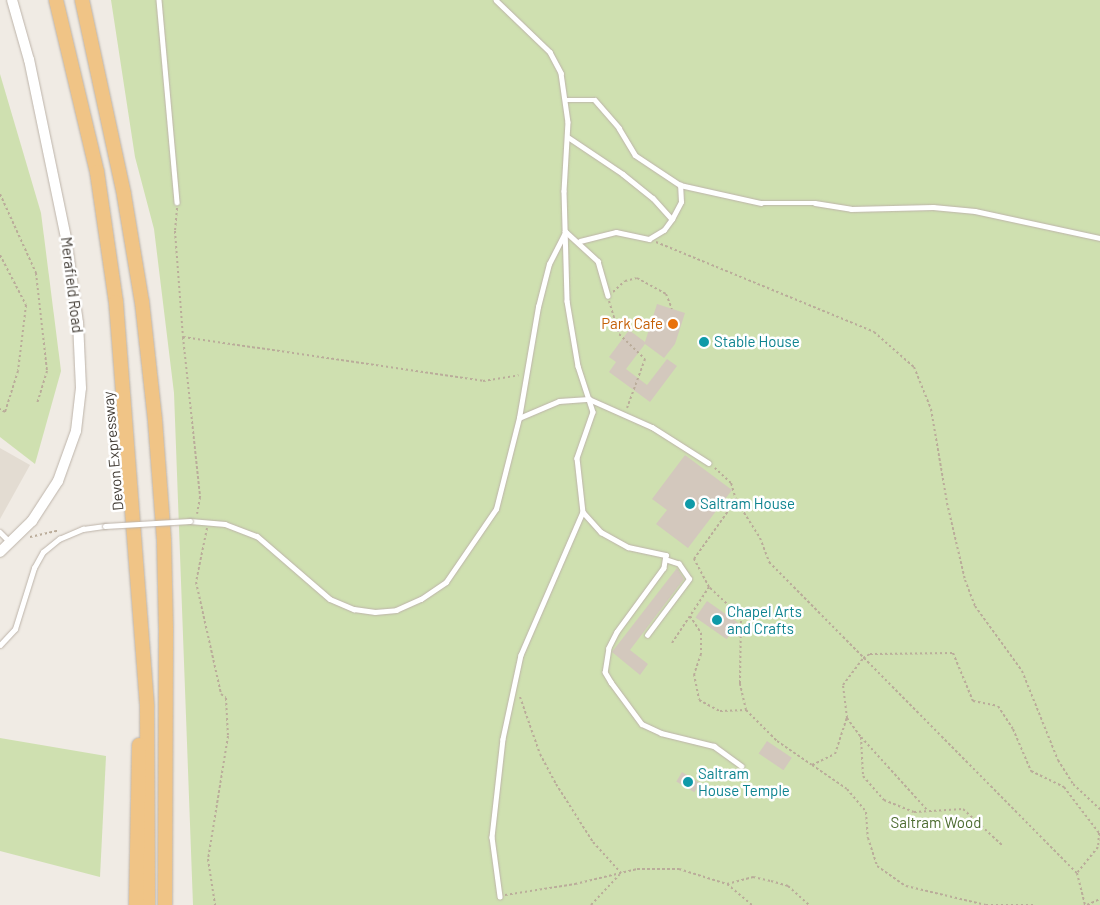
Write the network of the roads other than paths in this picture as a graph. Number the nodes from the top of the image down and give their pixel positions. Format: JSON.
{"nodes":[{"id":1,"x":12,"y":0,"type":"edge"},
{"id":2,"x":56,"y":0,"type":"edge"},
{"id":3,"x":82,"y":0,"type":"edge"},
{"id":4,"x":159,"y":0,"type":"edge"},
{"id":5,"x":496,"y":0,"type":"edge"},
{"id":6,"x":567,"y":100,"type":"junction"},
{"id":7,"x":568,"y":137,"type":"junction"},
{"id":8,"x":680,"y":185,"type":"junction"},
{"id":9,"x":178,"y":202,"type":"road end"},
{"id":10,"x":672,"y":219,"type":"junction"},
{"id":11,"x":565,"y":231,"type":"junction"},
{"id":12,"x":1100,"y":238,"type":"edge"},
{"id":13,"x":580,"y":241,"type":"junction"},
{"id":14,"x":608,"y":296,"type":"road end"},
{"id":15,"x":589,"y":399,"type":"junction"},
{"id":16,"x":519,"y":418,"type":"junction"},
{"id":17,"x":709,"y":463,"type":"road end"},
{"id":18,"x":583,"y":512,"type":"junction"},
{"id":19,"x":0,"y":532,"type":"edge"},
{"id":20,"x":10,"y":542,"type":"junction"},
{"id":21,"x":0,"y":552,"type":"edge"},
{"id":22,"x":667,"y":560,"type":"junction"},
{"id":23,"x":647,"y":635,"type":"dead end"},
{"id":24,"x":0,"y":645,"type":"edge"},
{"id":25,"x":144,"y":649,"type":"junction"},
{"id":26,"x":742,"y":766,"type":"dead end"},
{"id":27,"x":500,"y":896,"type":"road end"},
{"id":28,"x":136,"y":905,"type":"edge"},
{"id":29,"x":148,"y":905,"type":"edge"},
{"id":30,"x":165,"y":905,"type":"edge"}],
"edges":[{"from":1,"to":20,"type":"street","name":"Merafield Road"},
{"from":2,"to":25,"type":"highway","name":"Devon Expressway"},
{"from":3,"to":30,"type":"highway"},
{"from":4,"to":9,"type":"lane"},
{"from":5,"to":6,"type":"lane"},
{"from":6,"to":7,"type":"lane"},
{"from":6,"to":8,"type":"lane"},
{"from":7,"to":10,"type":"lane"},
{"from":7,"to":11,"type":"lane"},
{"from":8,"to":10,"type":"lane"},
{"from":8,"to":12,"type":"lane"},
{"from":10,"to":13,"type":"lane"},
{"from":11,"to":13,"type":"lane"},
{"from":11,"to":15,"type":"lane"},
{"from":11,"to":16,"type":"lane"},
{"from":13,"to":14,"type":"lane"},
{"from":15,"to":16,"type":"lane"},
{"from":15,"to":17,"type":"lane"},
{"from":15,"to":18,"type":"lane"},
{"from":16,"to":24,"type":"lane","bridge":true},
{"from":18,"to":22,"type":"lane"},
{"from":18,"to":27,"type":"lane"},
{"from":19,"to":20,"type":"lane"},
{"from":20,"to":21,"type":"street","name":"Merafield Road"},
{"from":22,"to":23,"type":"lane"},
{"from":22,"to":26,"type":"lane"},
{"from":25,"to":28,"type":"highway"},
{"from":25,"to":29,"type":"highway","name":"Devon Expressway"}]}
